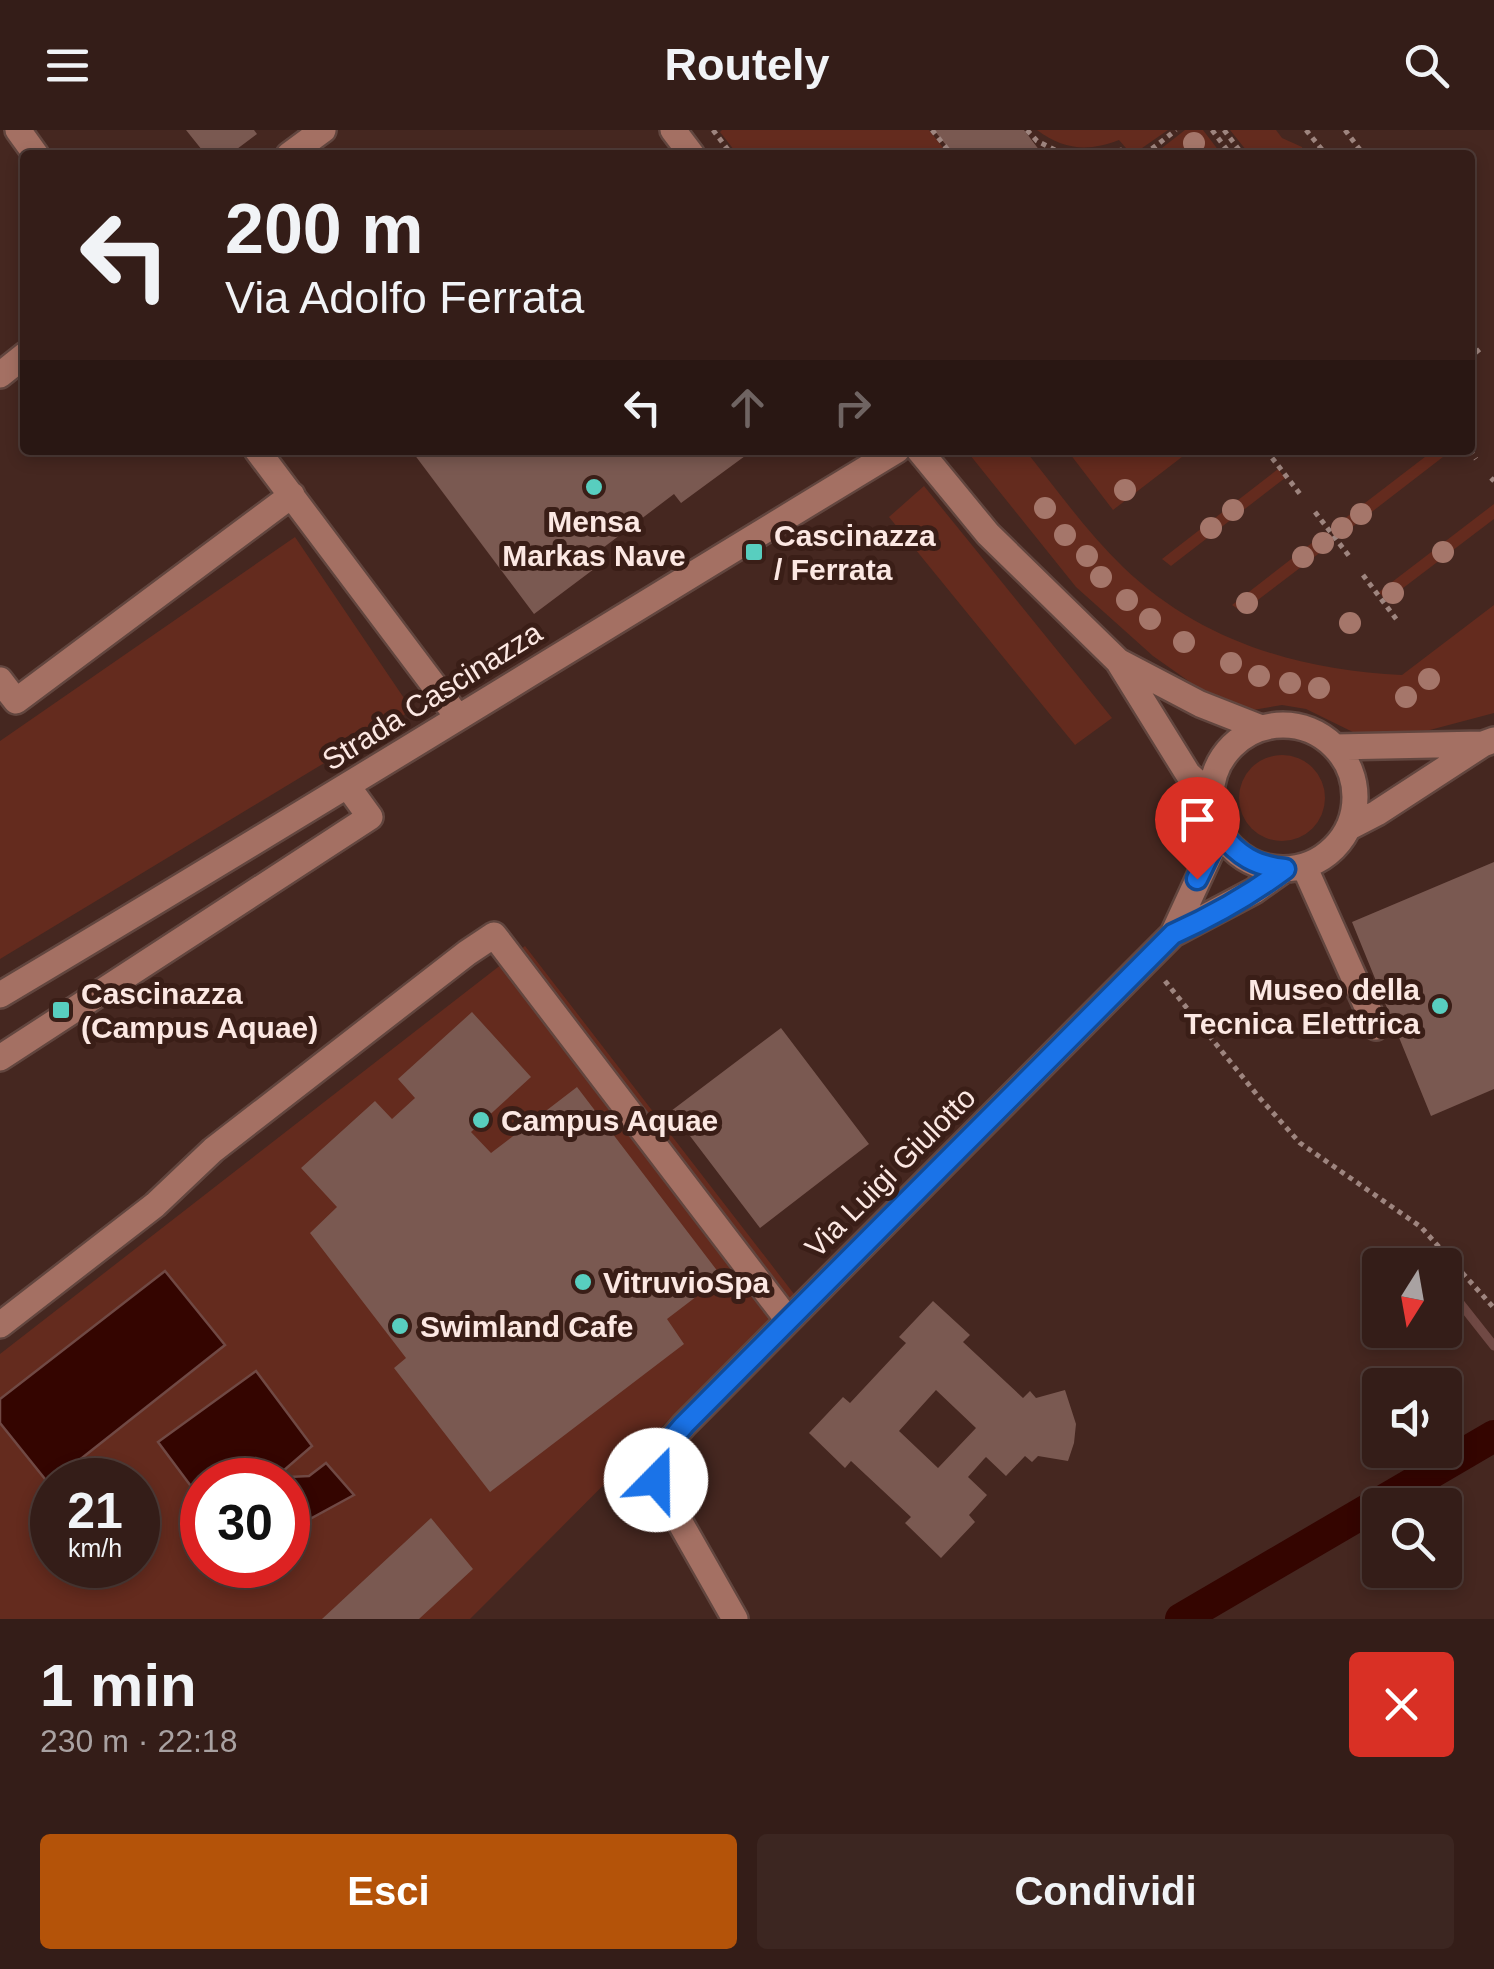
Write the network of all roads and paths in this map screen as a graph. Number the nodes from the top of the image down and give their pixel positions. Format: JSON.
{"nodes":[{"id":1,"x":323,"y":130,"type":"edge"},
{"id":2,"x":713,"y":130,"type":"edge"},
{"id":3,"x":932,"y":130,"type":"edge"},
{"id":4,"x":1027,"y":130,"type":"edge"},
{"id":5,"x":1176,"y":130,"type":"edge"},
{"id":6,"x":1212,"y":130,"type":"edge"},
{"id":7,"x":1224,"y":130,"type":"edge"},
{"id":8,"x":1306,"y":130,"type":"edge"},
{"id":9,"x":1345,"y":130,"type":"edge"},
{"id":10,"x":296,"y":150,"type":"edge"},
{"id":11,"x":728,"y":150,"type":"edge"},
{"id":12,"x":948,"y":150,"type":"edge"},
{"id":13,"x":1055,"y":150,"type":"edge"},
{"id":14,"x":1150,"y":150,"type":"edge"},
{"id":15,"x":1227,"y":150,"type":"edge"},
{"id":16,"x":1239,"y":150,"type":"edge"},
{"id":17,"x":1322,"y":150,"type":"edge"},
{"id":18,"x":1360,"y":150,"type":"edge"},
{"id":19,"x":1475,"y":348,"type":"edge"},
{"id":20,"x":1480,"y":354,"type":"dead end"},
{"id":21,"x":20,"y":359,"type":"edge"},
{"id":22,"x":0,"y":375,"type":"edge"},
{"id":23,"x":262,"y":455,"type":"edge"},
{"id":24,"x":889,"y":455,"type":"edge"},
{"id":25,"x":923,"y":455,"type":"edge"},
{"id":26,"x":1270,"y":455,"type":"edge"},
{"id":27,"x":1473,"y":455,"type":"edge"},
{"id":28,"x":1476,"y":459,"type":"dead end"},
{"id":29,"x":1300,"y":494,"type":"dead end"},
{"id":30,"x":292,"y":495,"type":"junction"},
{"id":31,"x":1315,"y":512,"type":"dead end"},
{"id":32,"x":1349,"y":556,"type":"dead end"},
{"id":33,"x":1363,"y":575,"type":"dead end"},
{"id":34,"x":1397,"y":620,"type":"dead end"},
{"id":35,"x":1118,"y":660,"type":"junction"},
{"id":36,"x":0,"y":680,"type":"edge"},
{"id":37,"x":457,"y":716,"type":"junction"},
{"id":38,"x":1261,"y":728,"type":"junction"},
{"id":39,"x":1488,"y":742,"type":"edge"},
{"id":40,"x":1335,"y":747,"type":"junction"},
{"id":41,"x":349,"y":788,"type":"junction"},
{"id":42,"x":1210,"y":794,"type":"junction"},
{"id":43,"x":1348,"y":828,"type":"junction"},
{"id":44,"x":1220,"y":832,"type":"junction"},
{"id":45,"x":1295,"y":867,"type":"junction"},
{"id":46,"x":104,"y":934,"type":"junction"},
{"id":47,"x":1173,"y":934,"type":"junction"},
{"id":48,"x":1149,"y":958,"type":"junction"},
{"id":49,"x":131,"y":973,"type":"junction"},
{"id":50,"x":0,"y":996,"type":"edge"},
{"id":51,"x":1376,"y":1027,"type":"dead end"},
{"id":52,"x":0,"y":1058,"type":"edge"},
{"id":53,"x":1494,"y":1308,"type":"edge"},
{"id":54,"x":788,"y":1320,"type":"junction"},
{"id":55,"x":0,"y":1325,"type":"edge"},
{"id":56,"x":735,"y":1619,"type":"edge"}],
"edges":[{"from":1,"to":10,"type":"street"},
{"from":2,"to":11,"type":"path"},
{"from":3,"to":12,"type":"path"},
{"from":4,"to":13,"type":"path"},
{"from":5,"to":14,"type":"path"},
{"from":6,"to":15,"type":"path"},
{"from":7,"to":16,"type":"path"},
{"from":8,"to":17,"type":"path"},
{"from":9,"to":18,"type":"path"},
{"from":19,"to":20,"type":"path"},
{"from":21,"to":22,"type":"street"},
{"from":23,"to":30,"type":"street"},
{"from":24,"to":37,"type":"street","name":"Strada Cascinazza"},
{"from":25,"to":35,"type":"street"},
{"from":26,"to":29,"type":"path"},
{"from":27,"to":28,"type":"path"},
{"from":30,"to":36,"type":"street"},
{"from":30,"to":37,"type":"street"},
{"from":31,"to":32,"type":"path"},
{"from":33,"to":34,"type":"path"},
{"from":35,"to":38,"type":"street"},
{"from":35,"to":42,"type":"street"},
{"from":37,"to":41,"type":"street","name":"Strada Cascinazza"},
{"from":38,"to":40,"type":"street"},
{"from":38,"to":42,"type":"street"},
{"from":39,"to":40,"type":"street"},
{"from":39,"to":43,"type":"street"},
{"from":40,"to":43,"type":"street"},
{"from":41,"to":46,"type":"street","name":"Strada Cascinazza"},
{"from":41,"to":49,"type":"street"},
{"from":42,"to":44,"type":"street"},
{"from":43,"to":45,"type":"street"},
{"from":44,"to":45,"type":"street"},
{"from":44,"to":47,"type":"street","name":"Via Luigi Giulotto"},
{"from":45,"to":47,"type":"street","name":"Via Luigi Giulotto"},
{"from":45,"to":51,"type":"street"},
{"from":46,"to":49,"type":"street"},
{"from":46,"to":50,"type":"street","name":"Strada Cascinazza"},
{"from":47,"to":48,"type":"street","name":"Via Luigi Giulotto"},
{"from":48,"to":53,"type":"path"},
{"from":48,"to":54,"type":"street","name":"Via Luigi Giulotto"},
{"from":49,"to":52,"type":"street"},
{"from":54,"to":55,"type":"street"},
{"from":54,"to":56,"type":"street","name":"Via Luigi Giulotto"}]}
